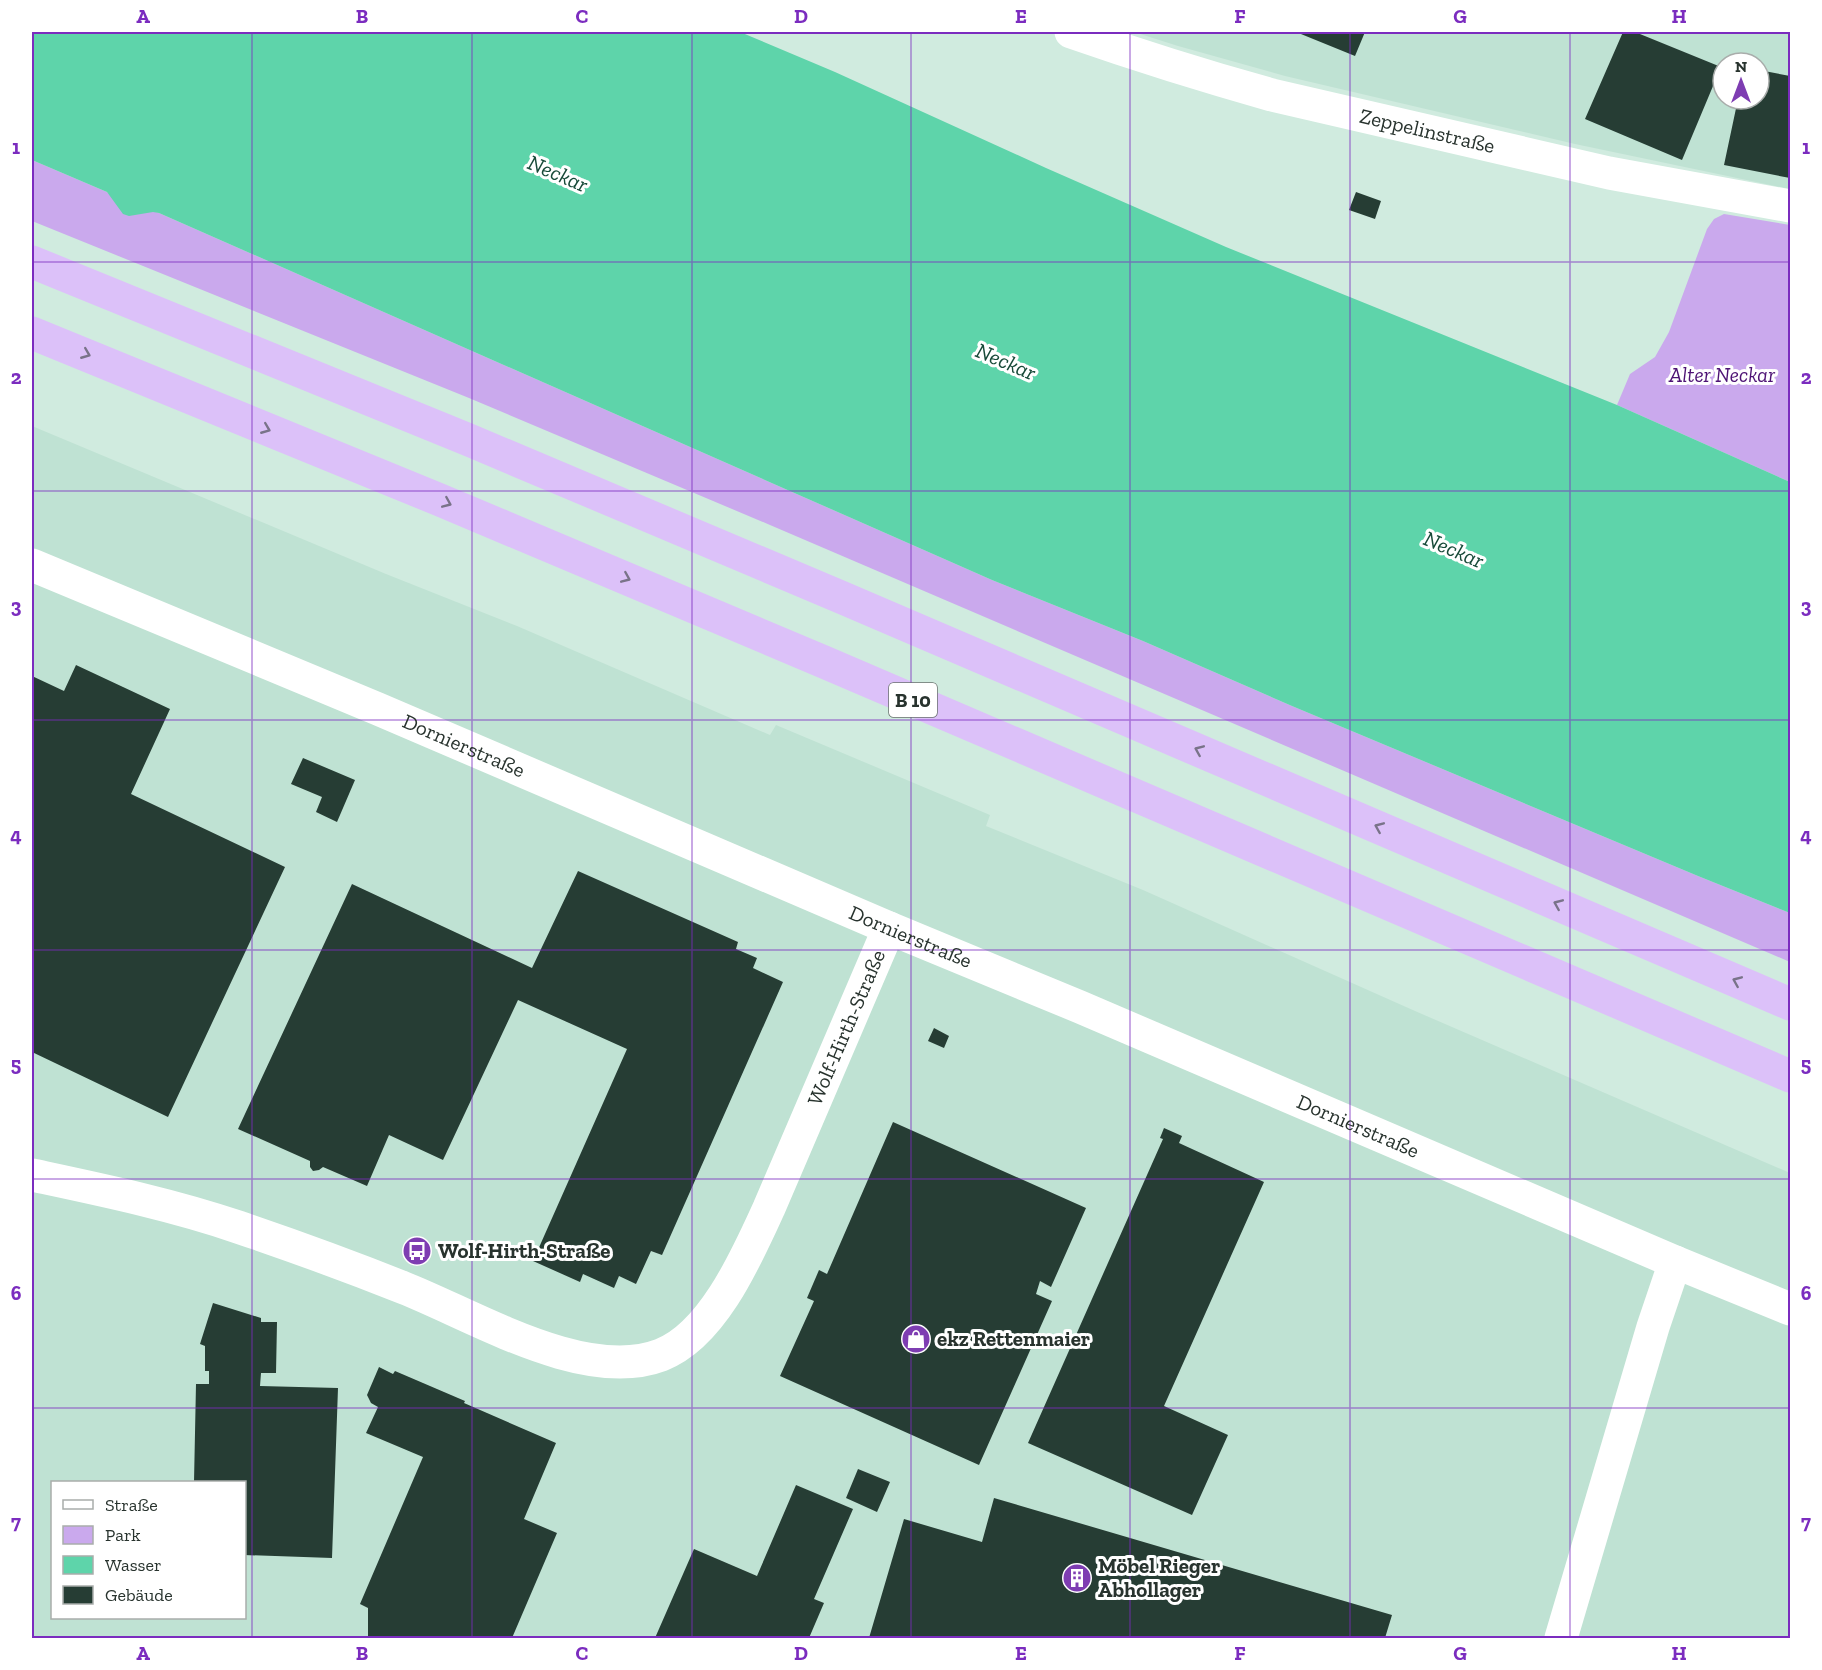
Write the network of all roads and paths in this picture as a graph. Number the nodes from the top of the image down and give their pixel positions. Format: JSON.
{"nodes":[{"id":1,"x":1071,"y":32,"type":"edge"},
{"id":2,"x":1791,"y":206,"type":"edge"},
{"id":3,"x":32,"y":262,"type":"edge"},
{"id":4,"x":32,"y":333,"type":"edge"},
{"id":5,"x":32,"y":566,"type":"edge"},
{"id":6,"x":889,"y":928,"type":"junction"},
{"id":7,"x":1791,"y":1004,"type":"edge"},
{"id":8,"x":1791,"y":1076,"type":"edge"},
{"id":9,"x":32,"y":1175,"type":"edge"},
{"id":10,"x":1675,"y":1262,"type":"junction"},
{"id":11,"x":1791,"y":1309,"type":"edge"},
{"id":12,"x":1561,"y":1638,"type":"edge"}],
"edges":[{"from":1,"to":2,"type":"street","name":"Zeppelinstraße"},
{"from":7,"to":3,"type":"highway","one_way":true},
{"from":4,"to":8,"type":"highway","number":"B 10","one_way":true},
{"from":5,"to":6,"type":"street","name":"Dornierstraße"},
{"from":6,"to":9,"type":"street","name":"Wolf-Hirth-Straße"},
{"from":6,"to":10,"type":"street","name":"Dornierstraße"},
{"from":10,"to":11,"type":"street","name":"Dornierstraße"},
{"from":10,"to":12,"type":"street"}]}
